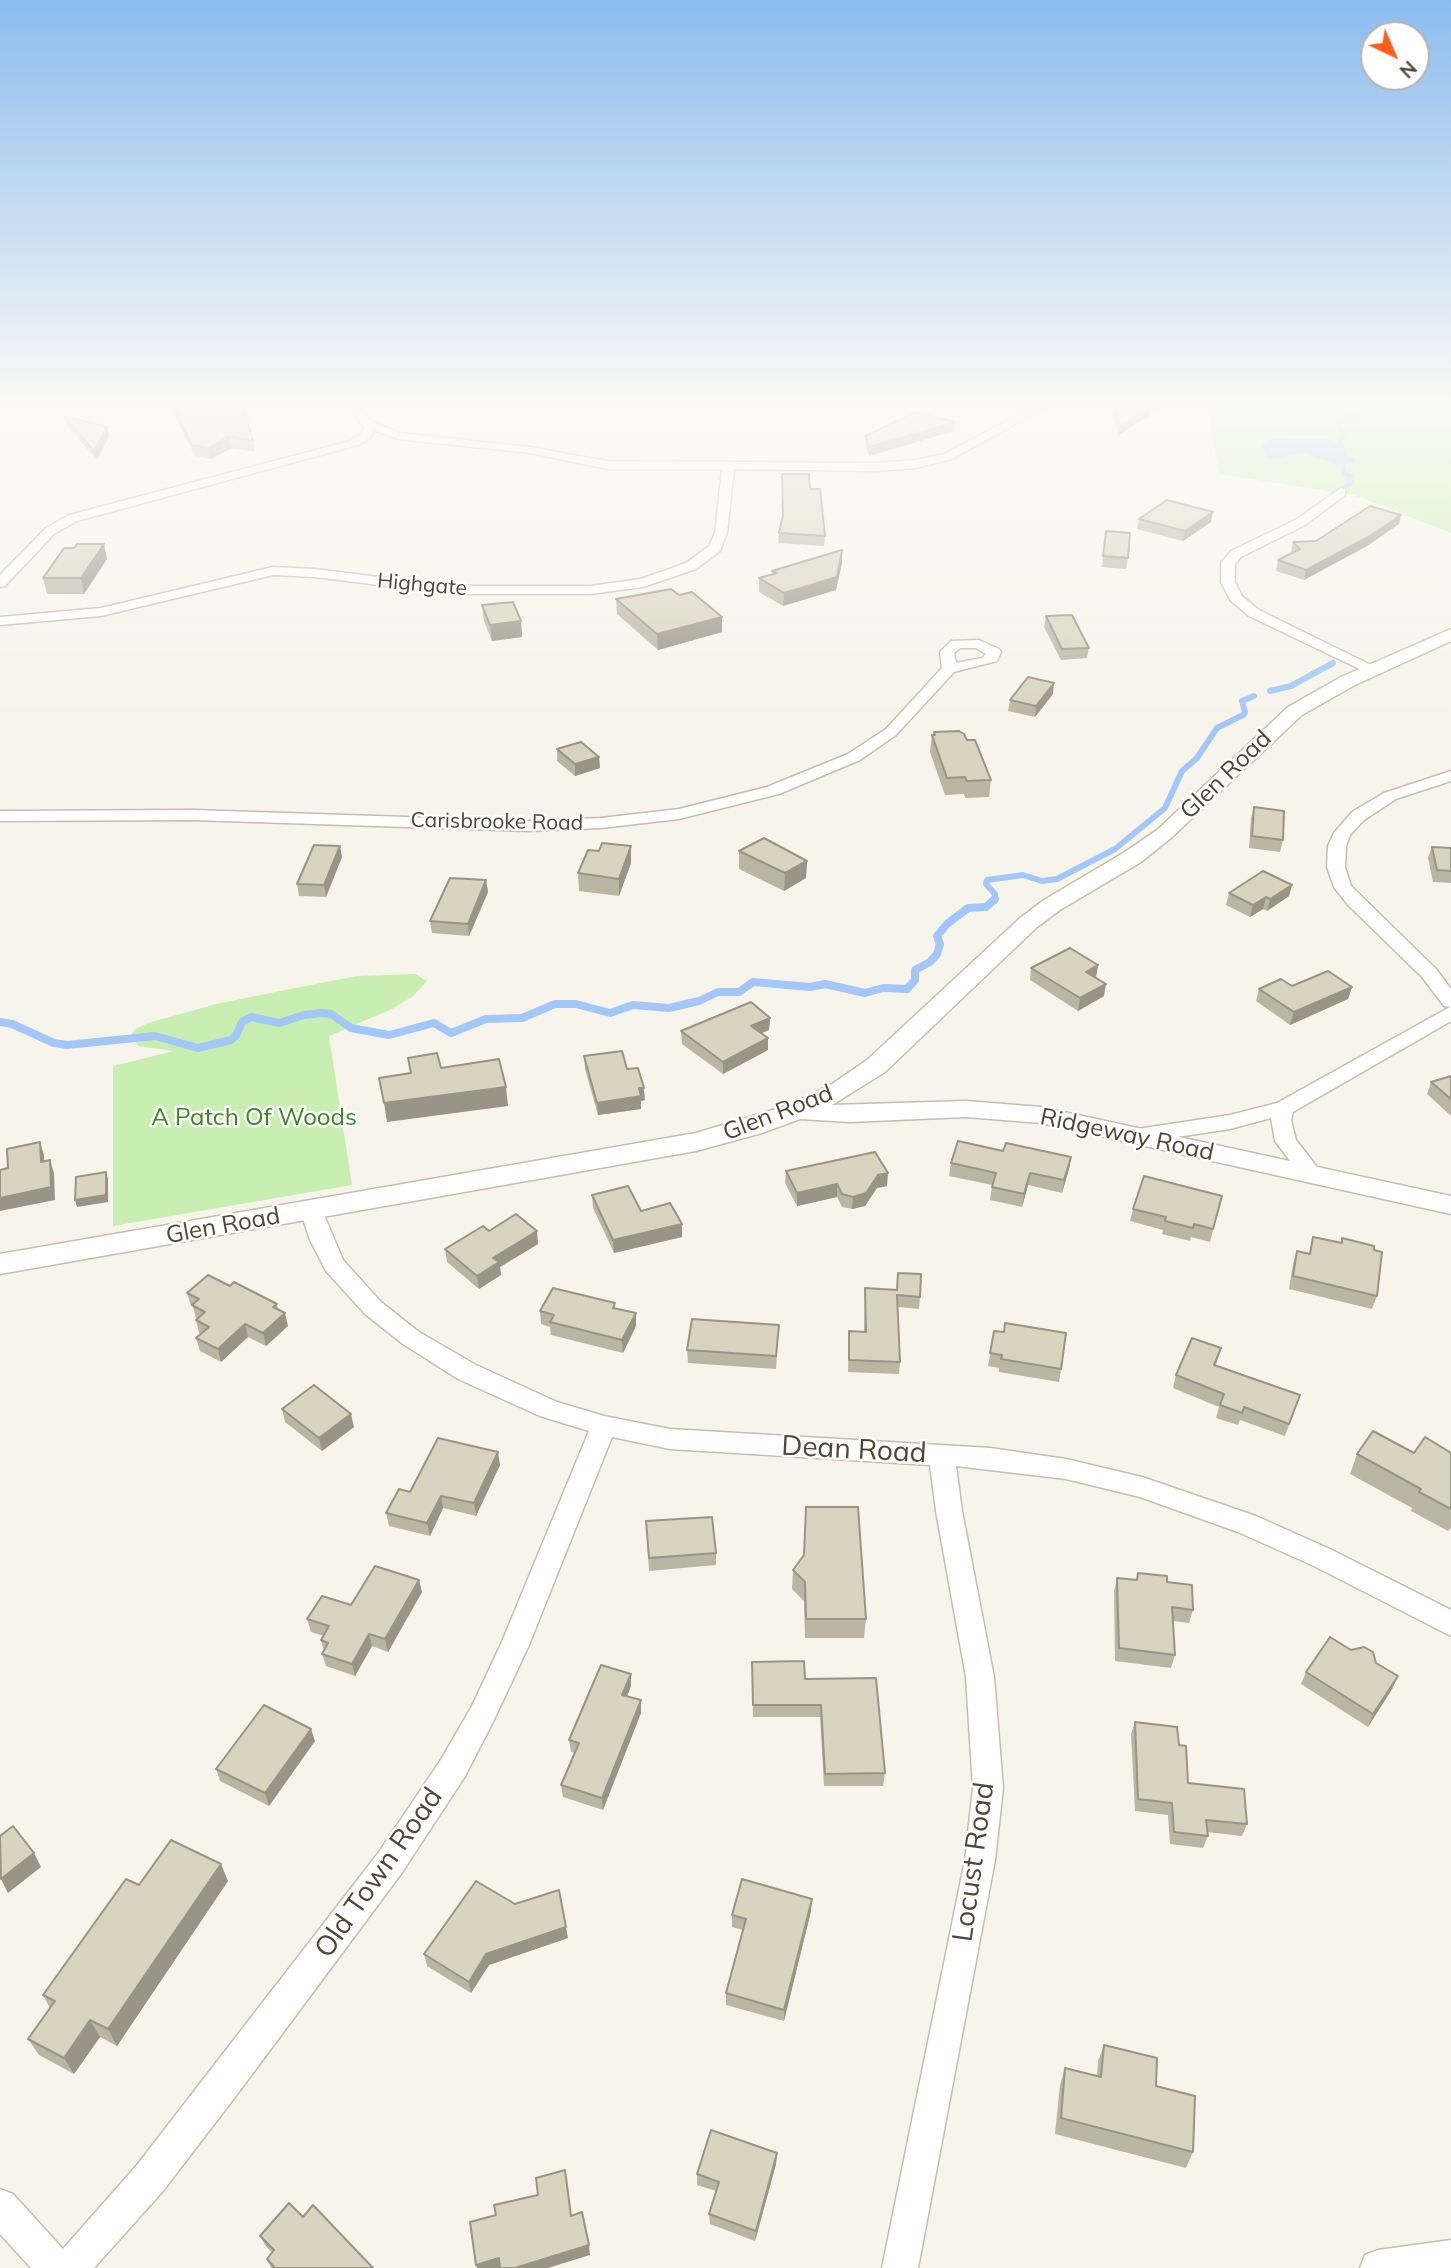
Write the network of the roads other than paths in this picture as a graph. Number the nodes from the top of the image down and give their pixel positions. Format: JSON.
{"nodes":[{"id":1,"x":96,"y":512,"type":"edge"},
{"id":2,"x":724,"y":512,"type":"edge"},
{"id":3,"x":1315,"y":512,"type":"edge"},
{"id":4,"x":0,"y":583,"type":"edge"},
{"id":5,"x":0,"y":621,"type":"edge"},
{"id":6,"x":1451,"y":634,"type":"edge"},
{"id":7,"x":949,"y":669,"type":"dead end"},
{"id":8,"x":1372,"y":671,"type":"junction"},
{"id":9,"x":1451,"y":776,"type":"edge"},
{"id":10,"x":0,"y":816,"type":"edge"},
{"id":11,"x":1451,"y":1002,"type":"edge"},
{"id":12,"x":1451,"y":1013,"type":"edge"},
{"id":13,"x":1284,"y":1108,"type":"junction"},
{"id":14,"x":798,"y":1111,"type":"junction"},
{"id":15,"x":1137,"y":1136,"type":"junction"},
{"id":16,"x":1313,"y":1176,"type":"junction"},
{"id":17,"x":1451,"y":1205,"type":"edge"},
{"id":18,"x":311,"y":1210,"type":"junction"},
{"id":19,"x":0,"y":1264,"type":"edge"},
{"id":20,"x":604,"y":1426,"type":"junction"},
{"id":21,"x":942,"y":1455,"type":"junction"},
{"id":22,"x":1451,"y":1624,"type":"edge"},
{"id":23,"x":6,"y":2224,"type":"edge"},
{"id":24,"x":1451,"y":2258,"type":"edge"},
{"id":25,"x":56,"y":2268,"type":"edge"},
{"id":26,"x":70,"y":2268,"type":"edge"},
{"id":27,"x":900,"y":2268,"type":"edge"},
{"id":28,"x":1378,"y":2268,"type":"edge"}],
"edges":[{"from":1,"to":4,"type":"street"},
{"from":2,"to":5,"type":"street","name":"Highgate"},
{"from":3,"to":8,"type":"street"},
{"from":6,"to":8,"type":"street","name":"Glen Road"},
{"from":7,"to":10,"type":"street","name":"Carisbrooke Road"},
{"from":8,"to":14,"type":"street","name":"Glen Road"},
{"from":9,"to":11,"type":"street"},
{"from":12,"to":13,"type":"street"},
{"from":13,"to":15,"type":"street"},
{"from":13,"to":16,"type":"street"},
{"from":14,"to":15,"type":"street","name":"Ridgeway Road"},
{"from":14,"to":18,"type":"street","name":"Glen Road"},
{"from":15,"to":16,"type":"street","name":"Ridgeway Road"},
{"from":16,"to":17,"type":"street","name":"Ridgeway Road"},
{"from":18,"to":19,"type":"street","name":"Glen Road"},
{"from":18,"to":20,"type":"street","name":"Dean Road"},
{"from":20,"to":21,"type":"street","name":"Dean Road"},
{"from":20,"to":26,"type":"street","name":"Old Town Road"},
{"from":21,"to":22,"type":"street","name":"Dean Road"},
{"from":21,"to":27,"type":"street","name":"Locust Road"},
{"from":23,"to":25,"type":"street"},
{"from":24,"to":28,"type":"street"}]}
